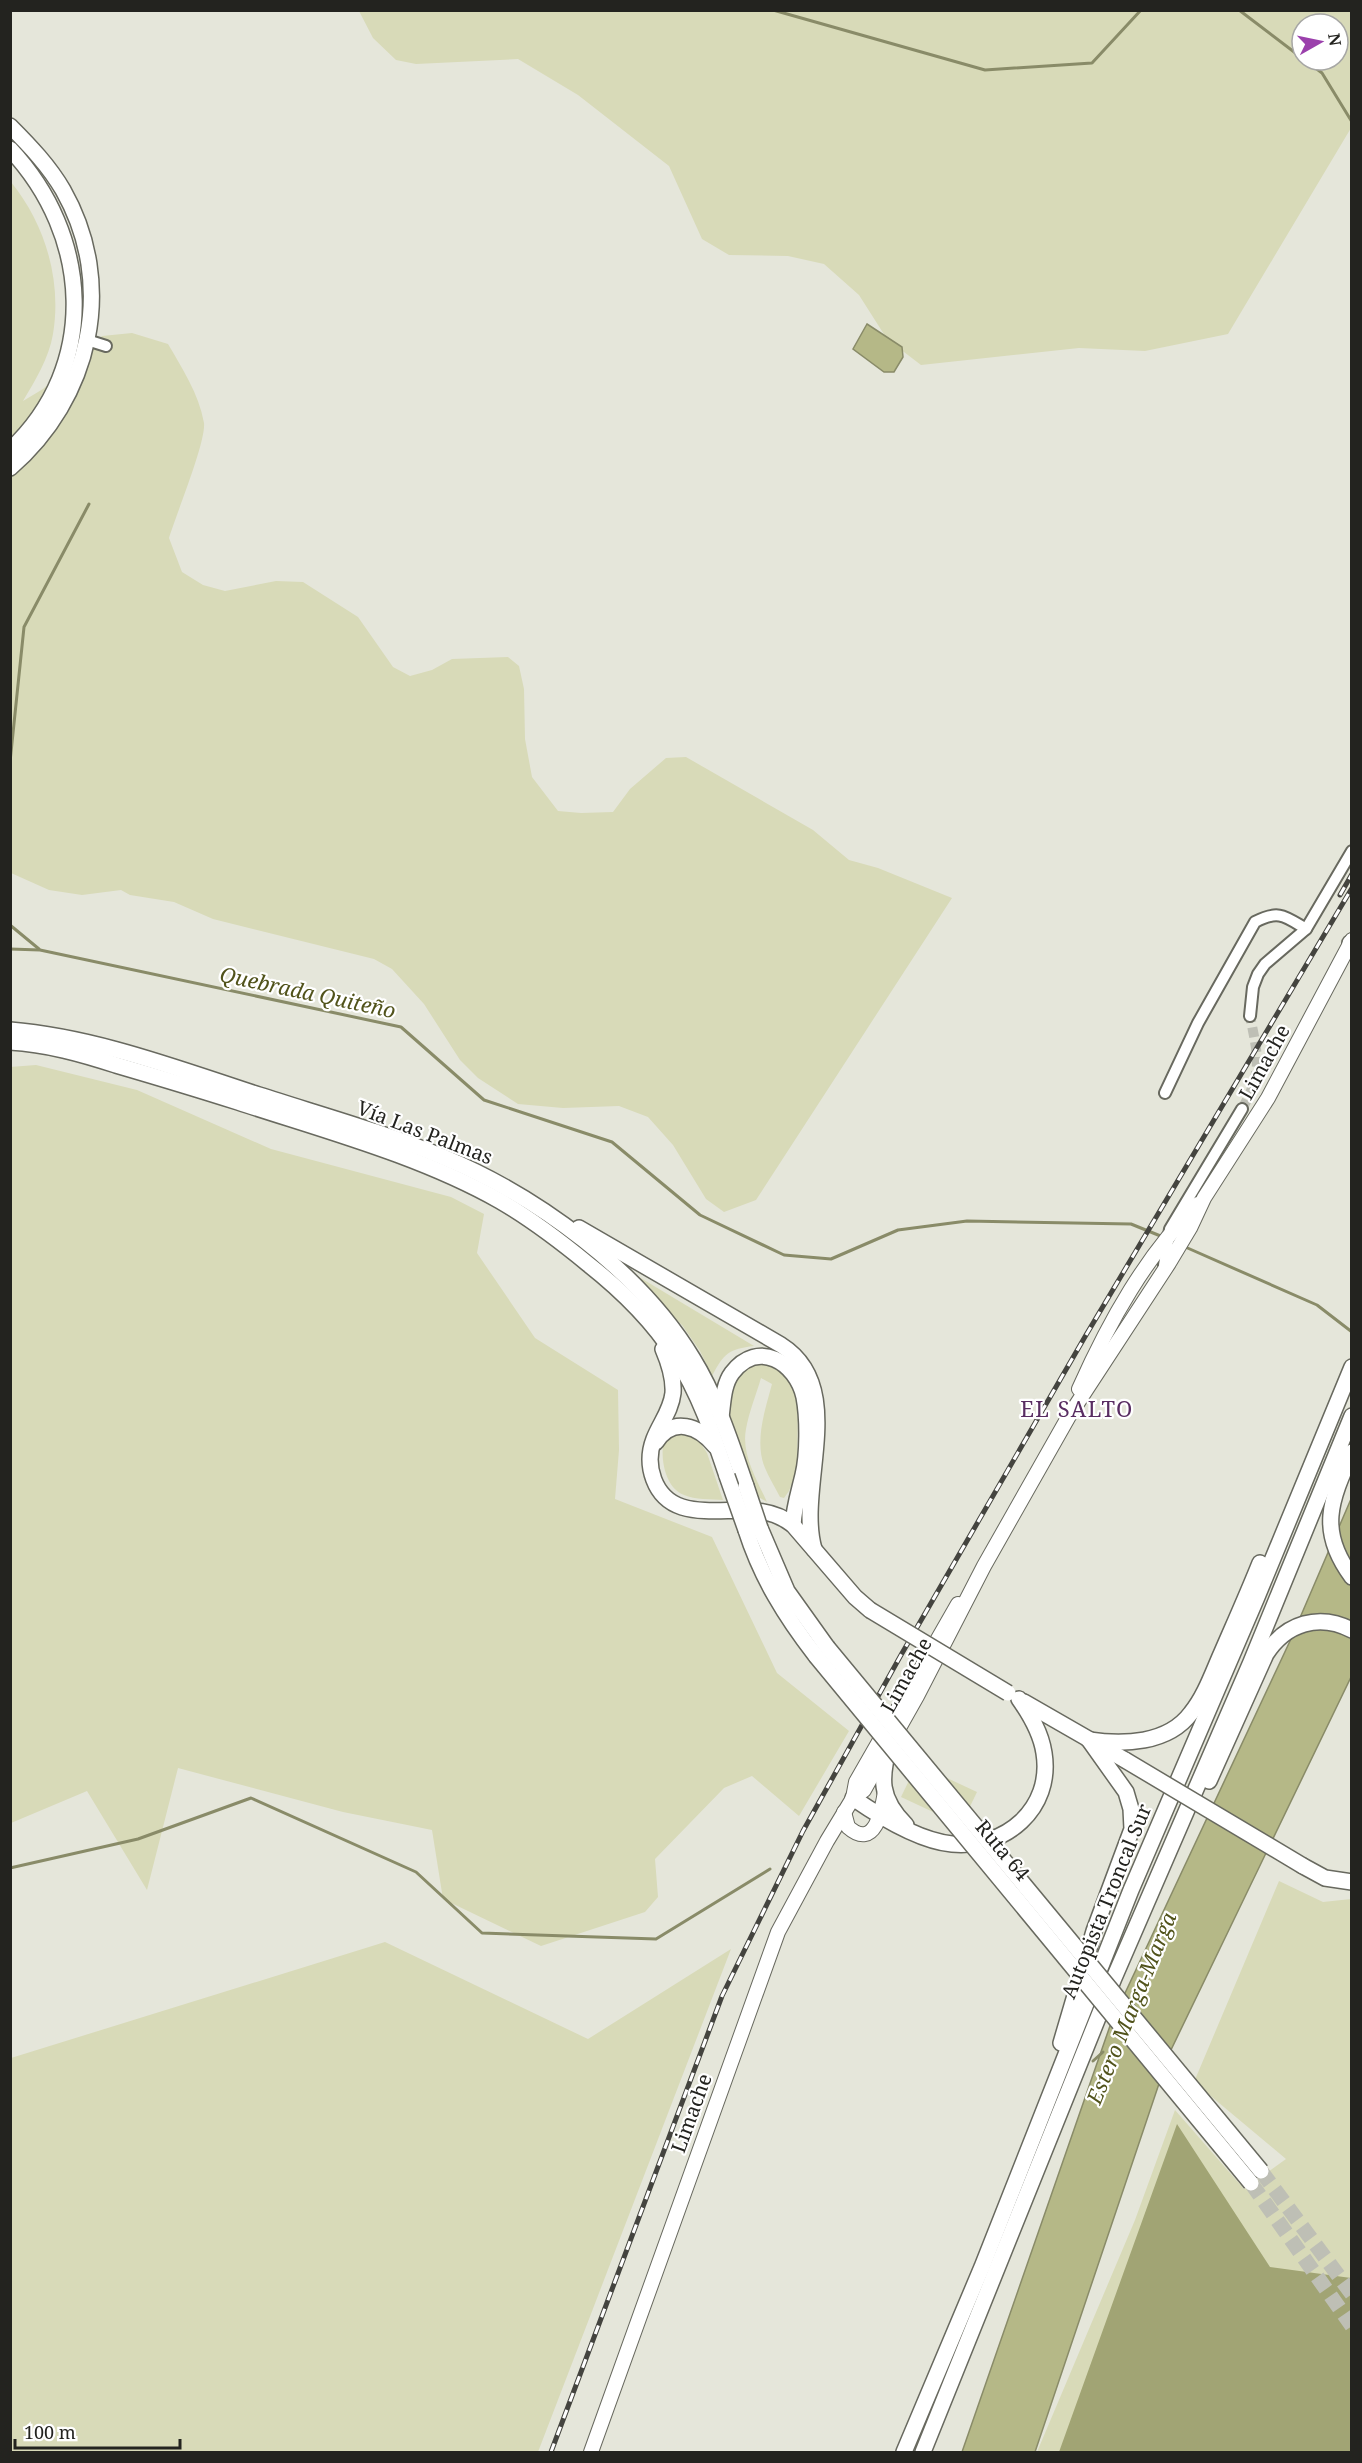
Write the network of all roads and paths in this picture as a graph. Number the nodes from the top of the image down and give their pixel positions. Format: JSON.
{"nodes":[{"id":1,"x":10,"y":126,"type":"edge"},
{"id":2,"x":10,"y":149,"type":"edge"},
{"id":3,"x":87,"y":340,"type":"junction"},
{"id":4,"x":106,"y":346,"type":"dead end"},
{"id":5,"x":10,"y":450,"type":"edge"},
{"id":6,"x":10,"y":468,"type":"edge"},
{"id":7,"x":1352,"y":851,"type":"edge"},
{"id":8,"x":1306,"y":929,"type":"junction"},
{"id":9,"x":1351,"y":942,"type":"edge"},
{"id":10,"x":1250,"y":1016,"type":"tunnel mouth"},
{"id":11,"x":10,"y":1030,"type":"edge"},
{"id":12,"x":10,"y":1042,"type":"edge"},
{"id":13,"x":1164,"y":1093,"type":"dead end"},
{"id":14,"x":1242,"y":1109,"type":"tunnel mouth"},
{"id":15,"x":538,"y":1208,"type":"junction"},
{"id":16,"x":1176,"y":1229,"type":"junction"},
{"id":17,"x":1163,"y":1262,"type":"junction"},
{"id":18,"x":647,"y":1320,"type":"junction"},
{"id":19,"x":1352,"y":1361,"type":"edge"},
{"id":20,"x":1352,"y":1367,"type":"edge"},
{"id":21,"x":1069,"y":1416,"type":"junction"},
{"id":22,"x":1352,"y":1416,"type":"edge"},
{"id":23,"x":721,"y":1417,"type":"junction"},
{"id":24,"x":719,"y":1452,"type":"junction"},
{"id":25,"x":1352,"y":1452,"type":"edge"},
{"id":26,"x":651,"y":1453,"type":"junction"},
{"id":27,"x":795,"y":1499,"type":"junction"},
{"id":28,"x":777,"y":1515,"type":"junction"},
{"id":29,"x":793,"y":1525,"type":"junction"},
{"id":30,"x":753,"y":1529,"type":"junction"},
{"id":31,"x":814,"y":1549,"type":"junction"},
{"id":32,"x":984,"y":1566,"type":"junction"},
{"id":33,"x":1352,"y":1577,"type":"edge"},
{"id":34,"x":1352,"y":1630,"type":"edge"},
{"id":35,"x":1014,"y":1696,"type":"junction"},
{"id":36,"x":1089,"y":1740,"type":"junction"},
{"id":37,"x":890,"y":1743,"type":"junction"},
{"id":38,"x":885,"y":1792,"type":"junction"},
{"id":39,"x":853,"y":1798,"type":"junction"},
{"id":40,"x":844,"y":1812,"type":"junction"},
{"id":41,"x":881,"y":1817,"type":"junction"},
{"id":42,"x":912,"y":1831,"type":"junction"},
{"id":43,"x":1310,"y":1870,"type":"junction"},
{"id":44,"x":1352,"y":1871,"type":"edge"},
{"id":45,"x":1352,"y":1882,"type":"edge"},
{"id":46,"x":1135,"y":1926,"type":"junction"},
{"id":47,"x":1044,"y":2107,"type":"junction"},
{"id":48,"x":1256,"y":2177,"type":"tunnel mouth"},
{"id":49,"x":591,"y":2452,"type":"edge"},
{"id":50,"x":904,"y":2452,"type":"edge"},
{"id":51,"x":922,"y":2452,"type":"edge"}],
"edges":[{"from":1,"to":3,"type":"highway"},
{"from":2,"to":5,"type":"highway"},
{"from":3,"to":4,"type":"street"},
{"from":3,"to":6,"type":"highway"},
{"from":7,"to":8,"type":"street","name":"Limache"},
{"from":8,"to":10,"type":"street","name":"Limache"},
{"from":8,"to":13,"type":"street"},
{"from":9,"to":16,"type":"main road","name":"Limache"},
{"from":11,"to":15,"type":"highway","name":"Vía Las Palmas"},
{"from":12,"to":18,"type":"highway","name":"Vía Las Palmas"},
{"from":14,"to":16,"type":"street","name":"Limache"},
{"from":15,"to":23,"type":"highway","name":"Vía Las Palmas"},
{"from":15,"to":31,"type":"highway"},
{"from":16,"to":17,"type":"main road","name":"Limache"},
{"from":16,"to":17,"type":"main road","name":"Limache"},
{"from":17,"to":21,"type":"main road","name":"Limache"},
{"from":17,"to":21,"type":"main road","name":"Limache"},
{"from":18,"to":24,"type":"highway","name":"Vía Las Palmas"},
{"from":18,"to":26,"type":"highway"},
{"from":19,"to":36,"type":"highway"},
{"from":20,"to":47,"type":"highway","name":"Autopista Troncal Sur"},
{"from":21,"to":32,"type":"main road","name":"Limache"},
{"from":22,"to":46,"type":"highway","name":"Autopista Troncal Sur"},
{"from":23,"to":27,"type":"highway"},
{"from":23,"to":30,"type":"highway","name":"Vía Las Palmas","bridge":true},
{"from":24,"to":26,"type":"highway"},
{"from":24,"to":30,"type":"highway","name":"Vía Las Palmas","bridge":true},
{"from":25,"to":33,"type":"highway"},
{"from":26,"to":28,"type":"highway"},
{"from":27,"to":28,"type":"highway"},
{"from":27,"to":29,"type":"highway"},
{"from":28,"to":29,"type":"highway"},
{"from":29,"to":31,"type":"highway"},
{"from":30,"to":48,"type":"highway","name":"Ruta 64","bridge":true},
{"from":31,"to":35,"type":"highway","bridge":true},
{"from":32,"to":37,"type":"main road","name":"Limache"},
{"from":32,"to":39,"type":"main road","name":"Limache"},
{"from":34,"to":46,"type":"highway"},
{"from":35,"to":36,"type":"highway"},
{"from":35,"to":42,"type":"highway"},
{"from":36,"to":43,"type":"highway","bridge":true},
{"from":36,"to":47,"type":"highway"},
{"from":37,"to":38,"type":"highway"},
{"from":37,"to":39,"type":"main road","name":"Limache"},
{"from":38,"to":41,"type":"main road"},
{"from":38,"to":42,"type":"highway"},
{"from":39,"to":40,"type":"main road","name":"Limache"},
{"from":39,"to":41,"type":"highway"},
{"from":40,"to":41,"type":"main road"},
{"from":40,"to":49,"type":"main road","name":"Limache"},
{"from":41,"to":42,"type":"highway"},
{"from":43,"to":44,"type":"highway"},
{"from":43,"to":45,"type":"highway"},
{"from":46,"to":51,"type":"highway","name":"Autopista Troncal Sur"},
{"from":47,"to":50,"type":"highway","name":"Autopista Troncal Sur"}]}
